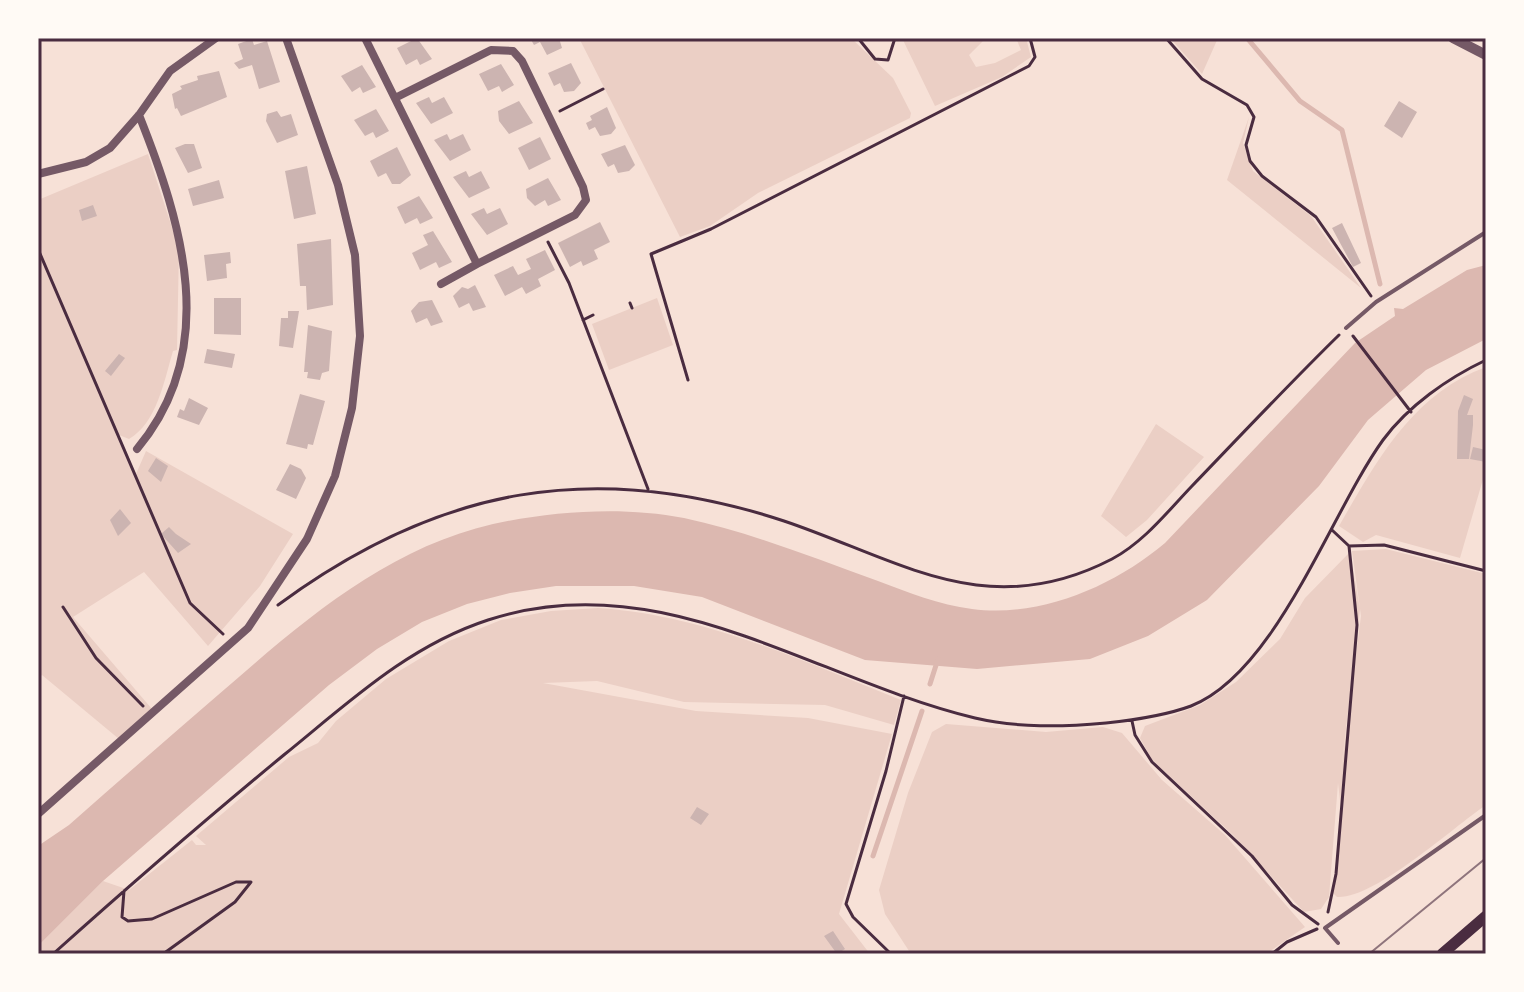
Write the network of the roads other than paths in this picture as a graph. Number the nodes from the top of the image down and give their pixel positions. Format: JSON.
{"nodes":[{"id":1,"x":216,"y":38,"type":"edge"},
{"id":2,"x":286,"y":38,"type":"edge"},
{"id":3,"x":365,"y":38,"type":"edge"},
{"id":4,"x":1453,"y":38,"type":"edge"},
{"id":5,"x":1486,"y":55,"type":"edge"},
{"id":6,"x":395,"y":98,"type":"junction"},
{"id":7,"x":139,"y":115,"type":"junction"},
{"id":8,"x":38,"y":174,"type":"edge"},
{"id":9,"x":1486,"y":232,"type":"edge"},
{"id":10,"x":477,"y":264,"type":"junction"},
{"id":11,"x":441,"y":284,"type":"dead end"},
{"id":12,"x":1348,"y":329,"type":"road end"},
{"id":13,"x":137,"y":449,"type":"dead end"},
{"id":14,"x":38,"y":814,"type":"edge"},
{"id":15,"x":1486,"y":815,"type":"edge"},
{"id":16,"x":1486,"y":916,"type":"edge"},
{"id":17,"x":1338,"y":943,"type":"dead end"},
{"id":18,"x":1442,"y":954,"type":"edge"}],
"edges":[{"from":1,"to":7,"type":"street"},
{"from":2,"to":14,"type":"street"},
{"from":3,"to":6,"type":"street"},
{"from":4,"to":5,"type":"street"},
{"from":6,"to":10,"type":"street"},
{"from":6,"to":10,"type":"street"},
{"from":7,"to":8,"type":"street"},
{"from":7,"to":13,"type":"street"},
{"from":9,"to":12,"type":"lane"},
{"from":10,"to":11,"type":"street"},
{"from":15,"to":17,"type":"lane"},
{"from":16,"to":18,"type":"main road"}]}
